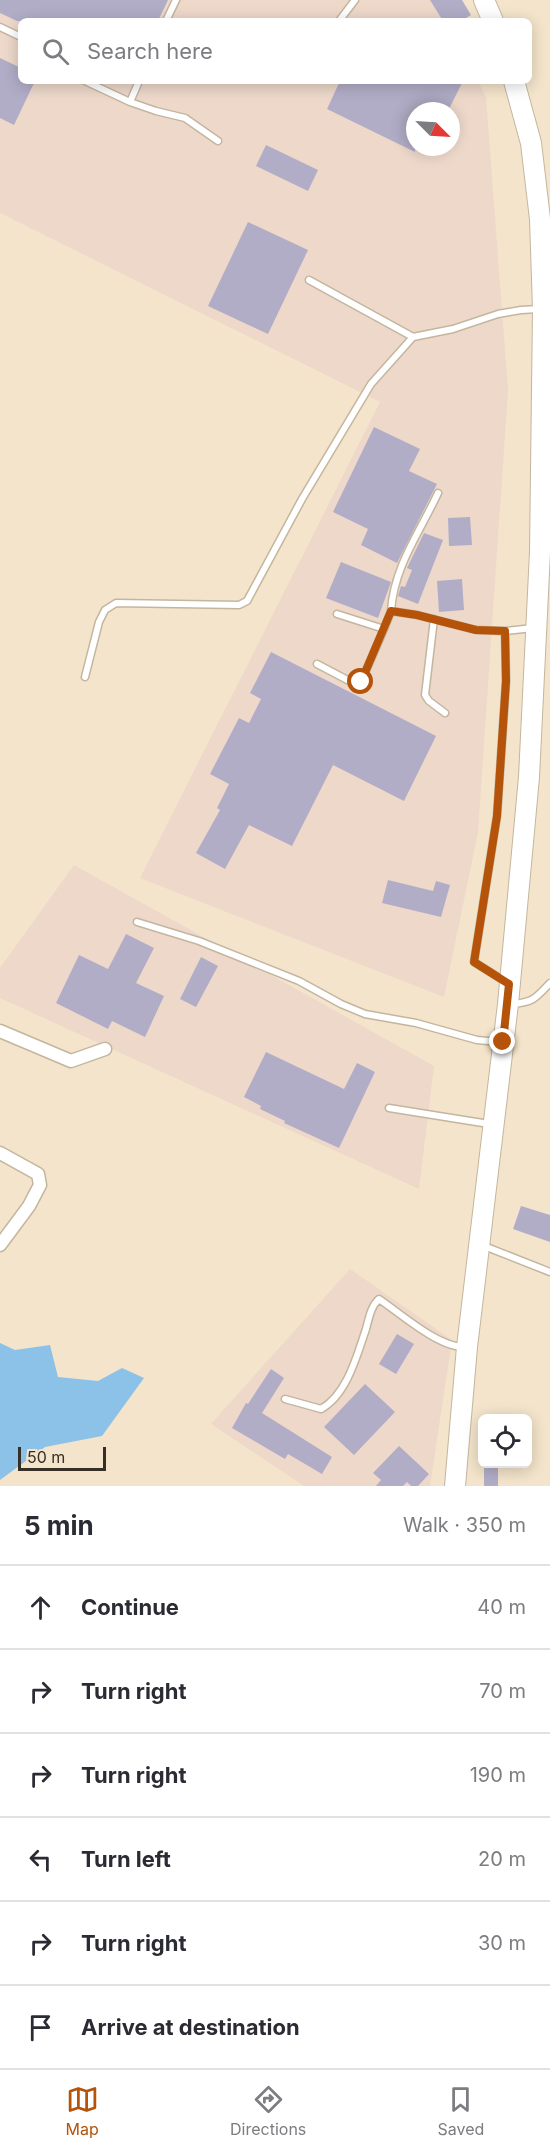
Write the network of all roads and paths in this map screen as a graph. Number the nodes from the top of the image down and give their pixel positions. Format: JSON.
{"nodes":[{"id":1,"x":176,"y":0,"type":"edge"},
{"id":2,"x":355,"y":0,"type":"edge"},
{"id":3,"x":484,"y":0,"type":"edge"},
{"id":4,"x":167,"y":18,"type":"edge"},
{"id":5,"x":341,"y":18,"type":"edge"},
{"id":6,"x":491,"y":18,"type":"edge"},
{"id":7,"x":0,"y":27,"type":"edge"},
{"id":8,"x":18,"y":36,"type":"edge"},
{"id":9,"x":91,"y":84,"type":"edge"},
{"id":10,"x":138,"y":84,"type":"edge"},
{"id":11,"x":515,"y":84,"type":"edge"},
{"id":12,"x":130,"y":102,"type":"junction"},
{"id":13,"x":218,"y":141,"type":"dead end"},
{"id":14,"x":309,"y":280,"type":"dead end"},
{"id":15,"x":543,"y":309,"type":"junction"},
{"id":16,"x":413,"y":337,"type":"junction"},
{"id":17,"x":438,"y":493,"type":"dead end"},
{"id":18,"x":391,"y":611,"type":"junction"},
{"id":19,"x":337,"y":614,"type":"dead end"},
{"id":20,"x":434,"y":619,"type":"junction"},
{"id":21,"x":537,"y":628,"type":"junction"},
{"id":22,"x":384,"y":629,"type":"junction"},
{"id":23,"x":505,"y":631,"type":"junction"},
{"id":24,"x":317,"y":664,"type":"dead end"},
{"id":25,"x":85,"y":677,"type":"dead end"},
{"id":26,"x":445,"y":713,"type":"dead end"},
{"id":27,"x":137,"y":922,"type":"dead end"},
{"id":28,"x":550,"y":983,"type":"edge"},
{"id":29,"x":509,"y":984,"type":"junction"},
{"id":30,"x":507,"y":1004,"type":"junction"},
{"id":31,"x":0,"y":1031,"type":"edge"},
{"id":32,"x":503,"y":1042,"type":"junction"},
{"id":33,"x":105,"y":1049,"type":"dead end"},
{"id":34,"x":389,"y":1108,"type":"dead end"},
{"id":35,"x":493,"y":1124,"type":"junction"},
{"id":36,"x":0,"y":1153,"type":"edge"},
{"id":37,"x":481,"y":1244,"type":"junction"},
{"id":38,"x":0,"y":1245,"type":"edge"},
{"id":39,"x":550,"y":1272,"type":"edge"},
{"id":40,"x":467,"y":1347,"type":"junction"},
{"id":41,"x":285,"y":1399,"type":"dead end"},
{"id":42,"x":455,"y":1486,"type":"edge"}],
"edges":[{"from":1,"to":4,"type":"lane"},
{"from":2,"to":5,"type":"lane"},
{"from":3,"to":6,"type":"main road"},
{"from":7,"to":8,"type":"lane"},
{"from":9,"to":12,"type":"lane"},
{"from":10,"to":12,"type":"lane"},
{"from":11,"to":15,"type":"main road"},
{"from":12,"to":13,"type":"lane"},
{"from":14,"to":16,"type":"lane"},
{"from":15,"to":16,"type":"lane"},
{"from":15,"to":21,"type":"main road"},
{"from":16,"to":25,"type":"lane"},
{"from":17,"to":18,"type":"lane"},
{"from":18,"to":20,"type":"lane"},
{"from":18,"to":22,"type":"lane"},
{"from":19,"to":22,"type":"lane"},
{"from":20,"to":23,"type":"lane"},
{"from":20,"to":26,"type":"lane"},
{"from":21,"to":23,"type":"lane"},
{"from":21,"to":29,"type":"main road"},
{"from":22,"to":24,"type":"lane"},
{"from":23,"to":29,"type":"lane"},
{"from":27,"to":32,"type":"lane"},
{"from":28,"to":30,"type":"lane"},
{"from":29,"to":30,"type":"main road"},
{"from":30,"to":32,"type":"main road"},
{"from":31,"to":33,"type":"street"},
{"from":32,"to":35,"type":"main road"},
{"from":34,"to":35,"type":"lane"},
{"from":35,"to":37,"type":"main road"},
{"from":36,"to":38,"type":"street"},
{"from":37,"to":39,"type":"lane"},
{"from":37,"to":40,"type":"main road"},
{"from":40,"to":41,"type":"lane"},
{"from":40,"to":42,"type":"main road"}]}
